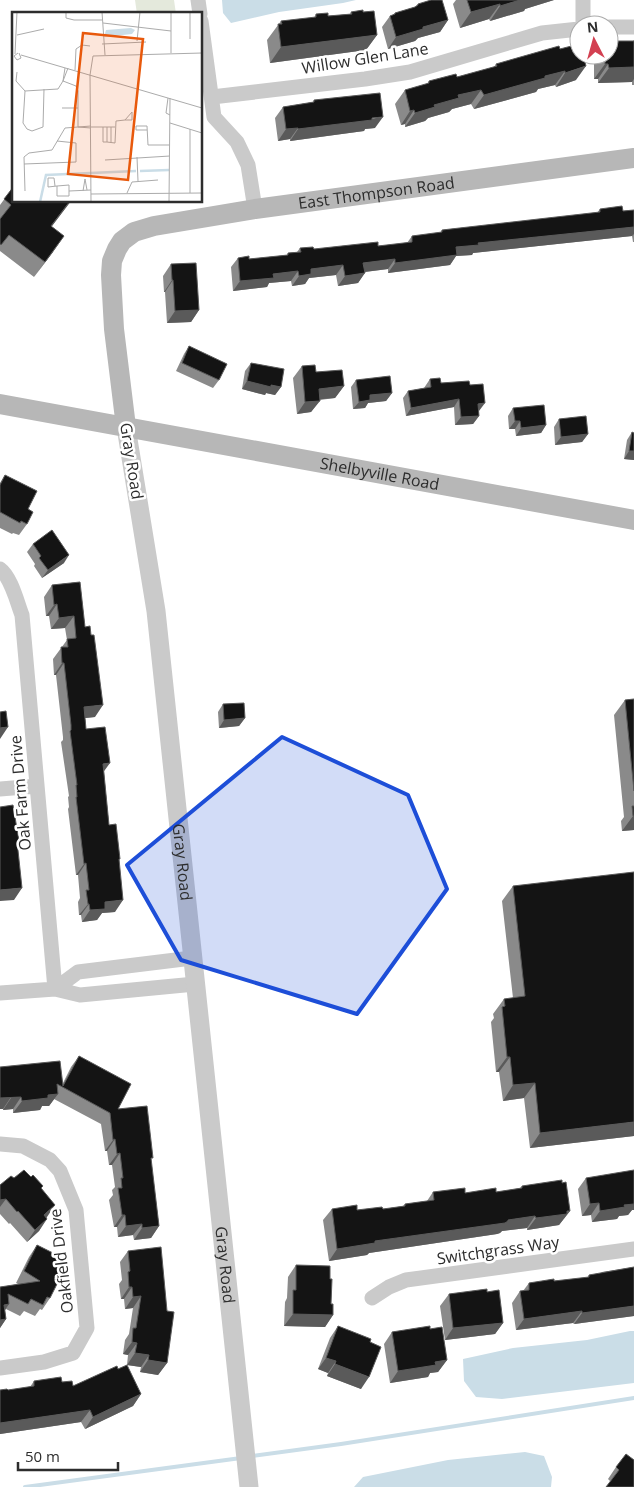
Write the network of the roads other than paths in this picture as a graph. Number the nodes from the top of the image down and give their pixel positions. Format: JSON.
{"nodes":[{"id":1,"x":583,"y":0,"type":"edge"},
{"id":2,"x":583,"y":15,"type":"edge"},
{"id":3,"x":619,"y":27,"type":"edge"},
{"id":4,"x":634,"y":27,"type":"edge"},
{"id":5,"x":202,"y":28,"type":"edge"},
{"id":6,"x":569,"y":30,"type":"edge"},
{"id":7,"x":212,"y":97,"type":"junction"},
{"id":8,"x":634,"y":158,"type":"edge"},
{"id":9,"x":256,"y":209,"type":"junction"},
{"id":10,"x":122,"y":241,"type":"joint"},
{"id":11,"x":0,"y":404,"type":"edge"},
{"id":12,"x":126,"y":427,"type":"junction"},
{"id":13,"x":634,"y":520,"type":"edge"},
{"id":14,"x":0,"y":569,"type":"edge"},
{"id":15,"x":37,"y":786,"type":"junction"},
{"id":16,"x":0,"y":789,"type":"edge"},
{"id":17,"x":192,"y":958,"type":"junction"},
{"id":18,"x":195,"y":984,"type":"junction"},
{"id":19,"x":55,"y":989,"type":"junction"},
{"id":20,"x":0,"y":993,"type":"edge"},
{"id":21,"x":0,"y":1144,"type":"edge"},
{"id":22,"x":634,"y":1249,"type":"edge"},
{"id":23,"x":372,"y":1298,"type":"dead end"},
{"id":24,"x":0,"y":1368,"type":"edge"},
{"id":25,"x":248,"y":1487,"type":"edge"}],
"edges":[{"from":1,"to":2,"type":"street"},
{"from":3,"to":4,"type":"street"},
{"from":5,"to":7,"type":"street"},
{"from":6,"to":7,"type":"street","name":"Willow Glen Lane"},
{"from":7,"to":9,"type":"street"},
{"from":8,"to":9,"type":"main road","name":"East Thompson Road"},
{"from":9,"to":10,"type":"main road","name":"East Thompson Road"},
{"from":10,"to":12,"type":"main road","name":"Gray Road"},
{"from":11,"to":12,"type":"main road"},
{"from":12,"to":13,"type":"main road","name":"Shelbyville Road"},
{"from":12,"to":17,"type":"street","name":"Gray Road"},
{"from":14,"to":15,"type":"street","name":"Oak Farm Drive"},
{"from":15,"to":16,"type":"street"},
{"from":15,"to":19,"type":"street","name":"Oak Farm Drive"},
{"from":17,"to":18,"type":"street","name":"Gray Road"},
{"from":17,"to":19,"type":"street"},
{"from":18,"to":19,"type":"street"},
{"from":18,"to":25,"type":"street","name":"Gray Road"},
{"from":19,"to":20,"type":"street"},
{"from":21,"to":24,"type":"street","name":"Oakfield Drive"},
{"from":22,"to":23,"type":"street","name":"Switchgrass Way"}]}
